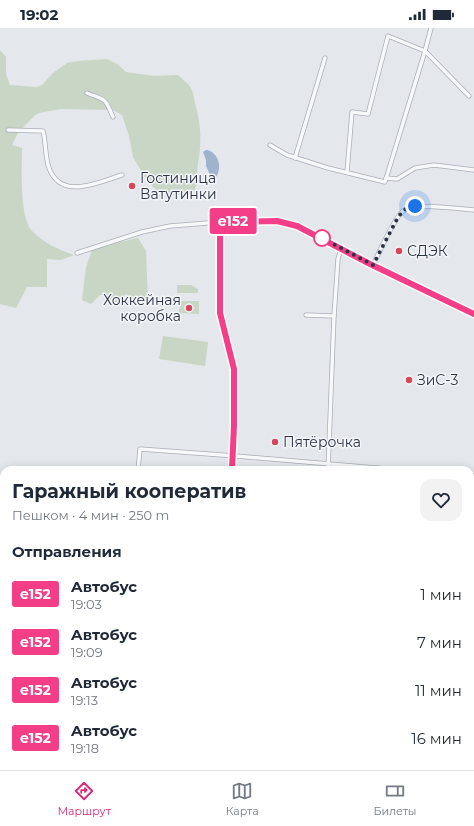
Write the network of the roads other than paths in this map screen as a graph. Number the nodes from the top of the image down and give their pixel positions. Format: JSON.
{"nodes":[{"id":1,"x":431,"y":28,"type":"edge"},
{"id":2,"x":425,"y":51,"type":"junction"},
{"id":3,"x":325,"y":58,"type":"dead end"},
{"id":4,"x":87,"y":93,"type":"dead end"},
{"id":5,"x":469,"y":96,"type":"dead end"},
{"id":6,"x":113,"y":117,"type":"dead end"},
{"id":7,"x":8,"y":130,"type":"dead end"},
{"id":8,"x":270,"y":145,"type":"dead end"},
{"id":9,"x":295,"y":158,"type":"junction"},
{"id":10,"x":474,"y":170,"type":"edge"},
{"id":11,"x":347,"y":172,"type":"junction"},
{"id":12,"x":122,"y":175,"type":"dead end"},
{"id":13,"x":386,"y":178,"type":"junction"},
{"id":14,"x":474,"y":210,"type":"edge"},
{"id":15,"x":220,"y":222,"type":"junction"},
{"id":16,"x":342,"y":249,"type":"junction"},
{"id":17,"x":77,"y":253,"type":"dead end"},
{"id":18,"x":373,"y":265,"type":"junction"},
{"id":19,"x":474,"y":314,"type":"edge"},
{"id":20,"x":306,"y":315,"type":"dead end"},
{"id":21,"x":334,"y":316,"type":"junction"},
{"id":22,"x":233,"y":456,"type":"junction"},
{"id":23,"x":328,"y":464,"type":"junction"},
{"id":24,"x":138,"y":466,"type":"edge"},
{"id":25,"x":232,"y":466,"type":"edge"},
{"id":26,"x":352,"y":466,"type":"edge"}],
"edges":[{"from":1,"to":2,"type":"street"},
{"from":2,"to":5,"type":"street"},
{"from":2,"to":11,"type":"street"},
{"from":2,"to":13,"type":"street"},
{"from":3,"to":9,"type":"street"},
{"from":4,"to":6,"type":"street"},
{"from":7,"to":12,"type":"street"},
{"from":8,"to":9,"type":"street"},
{"from":9,"to":11,"type":"street"},
{"from":10,"to":13,"type":"street"},
{"from":11,"to":13,"type":"street"},
{"from":14,"to":18,"type":"street"},
{"from":15,"to":16,"type":"street"},
{"from":15,"to":17,"type":"street"},
{"from":15,"to":22,"type":"street"},
{"from":16,"to":18,"type":"street"},
{"from":16,"to":21,"type":"street"},
{"from":18,"to":19,"type":"street"},
{"from":20,"to":21,"type":"street"},
{"from":21,"to":23,"type":"street"},
{"from":22,"to":23,"type":"street"},
{"from":22,"to":24,"type":"street"},
{"from":22,"to":25,"type":"street"},
{"from":23,"to":26,"type":"street"}]}
